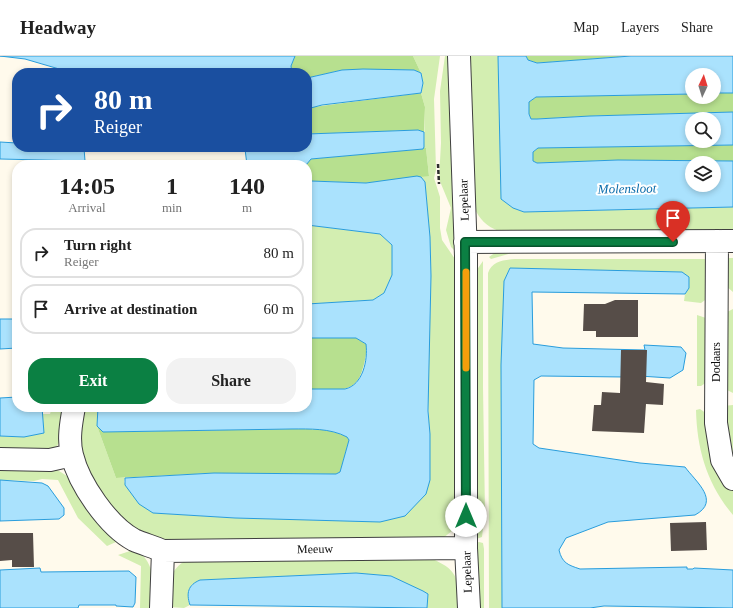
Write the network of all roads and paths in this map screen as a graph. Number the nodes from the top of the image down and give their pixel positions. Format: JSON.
{"nodes":[{"id":1,"x":459,"y":56,"type":"edge"},
{"id":2,"x":725,"y":241,"type":"edge"},
{"id":3,"x":465,"y":242,"type":"junction"},
{"id":4,"x":73,"y":412,"type":"edge"},
{"id":5,"x":72,"y":455,"type":"junction"},
{"id":6,"x":0,"y":459,"type":"edge"},
{"id":7,"x":733,"y":479,"type":"edge"},
{"id":8,"x":466,"y":548,"type":"junction"},
{"id":9,"x":163,"y":550,"type":"junction"},
{"id":10,"x":161,"y":608,"type":"edge"},
{"id":11,"x":469,"y":608,"type":"edge"}],
"edges":[{"from":1,"to":3,"type":"street","name":"Lepelaar"},
{"from":2,"to":3,"type":"street"},
{"from":2,"to":7,"type":"street","name":"Dodaars"},
{"from":3,"to":8,"type":"street","name":"Lepelaar"},
{"from":4,"to":5,"type":"street","name":"Meeuw"},
{"from":5,"to":6,"type":"street"},
{"from":5,"to":9,"type":"street","name":"Meeuw"},
{"from":8,"to":9,"type":"street","name":"Meeuw"},
{"from":8,"to":11,"type":"street","name":"Lepelaar"},
{"from":9,"to":10,"type":"street"}]}
